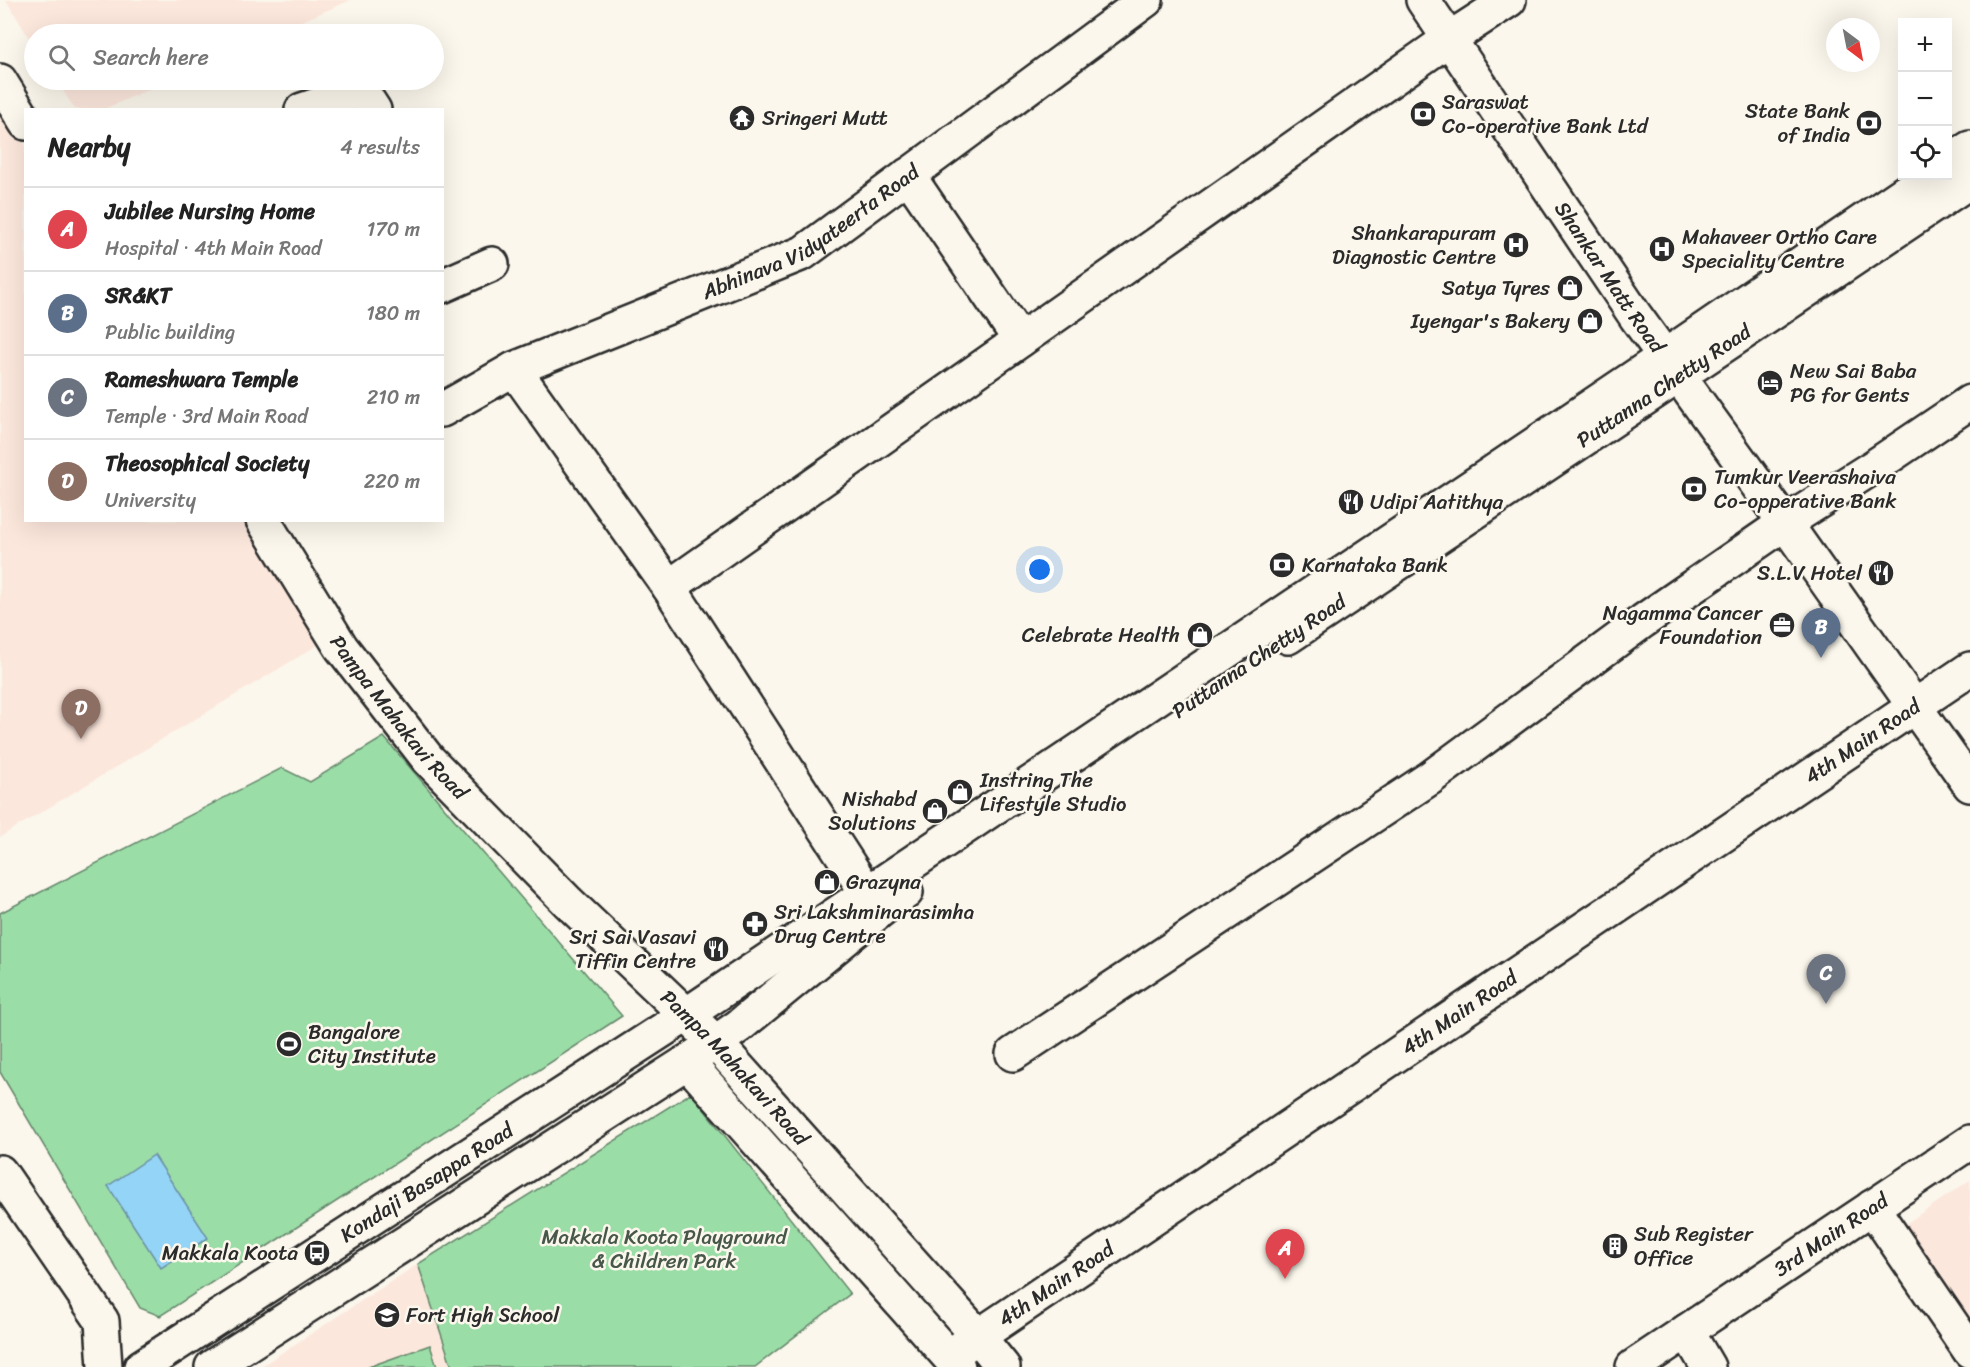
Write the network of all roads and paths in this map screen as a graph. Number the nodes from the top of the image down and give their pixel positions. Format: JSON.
{"nodes":[{"id":1,"x":1146,"y":0,"type":"edge"},
{"id":2,"x":1423,"y":0,"type":"edge"},
{"id":3,"x":1509,"y":0,"type":"edge"},
{"id":4,"x":1449,"y":39,"type":"junction"},
{"id":5,"x":0,"y":81,"type":"edge"},
{"id":6,"x":309,"y":103,"type":"edge"},
{"id":7,"x":373,"y":108,"type":"edge"},
{"id":8,"x":24,"y":120,"type":"edge"},
{"id":9,"x":1970,"y":148,"type":"edge"},
{"id":10,"x":1952,"y":160,"type":"edge"},
{"id":11,"x":908,"y":175,"type":"junction"},
{"id":12,"x":1924,"y":180,"type":"edge"},
{"id":13,"x":1970,"y":181,"type":"edge"},
{"id":14,"x":492,"y":264,"type":"dead end"},
{"id":15,"x":444,"y":285,"type":"edge"},
{"id":16,"x":1020,"y":340,"type":"junction"},
{"id":17,"x":1671,"y":366,"type":"junction"},
{"id":18,"x":514,"y":369,"type":"junction"},
{"id":19,"x":1970,"y":402,"type":"edge"},
{"id":20,"x":444,"y":409,"type":"edge"},
{"id":21,"x":264,"y":522,"type":"edge"},
{"id":22,"x":1785,"y":523,"type":"junction"},
{"id":23,"x":669,"y":587,"type":"junction"},
{"id":24,"x":1970,"y":669,"type":"edge"},
{"id":25,"x":1915,"y":706,"type":"junction"},
{"id":26,"x":1970,"y":785,"type":"edge"},
{"id":27,"x":875,"y":900,"type":"junction"},
{"id":28,"x":713,"y":997,"type":"joint"},
{"id":29,"x":686,"y":1015,"type":"junction"},
{"id":30,"x":727,"y":1034,"type":"junction"},
{"id":31,"x":1013,"y":1054,"type":"dead end"},
{"id":32,"x":687,"y":1062,"type":"junction"},
{"id":33,"x":1970,"y":1143,"type":"edge"},
{"id":34,"x":0,"y":1172,"type":"edge"},
{"id":35,"x":1872,"y":1207,"type":"junction"},
{"id":36,"x":1687,"y":1331,"type":"junction"},
{"id":37,"x":978,"y":1336,"type":"junction"},
{"id":38,"x":1970,"y":1351,"type":"edge"},
{"id":39,"x":954,"y":1361,"type":"edge"},
{"id":40,"x":105,"y":1367,"type":"edge"},
{"id":41,"x":141,"y":1367,"type":"edge"},
{"id":42,"x":212,"y":1367,"type":"edge"},
{"id":43,"x":1003,"y":1367,"type":"edge"},
{"id":44,"x":1633,"y":1367,"type":"edge"},
{"id":45,"x":1708,"y":1367,"type":"edge"}],
"edges":[{"from":1,"to":11,"type":"street","name":"Abhinava Vidyateerta Road"},
{"from":2,"to":4,"type":"street","name":"Shankar Matt Road"},
{"from":3,"to":4,"type":"street"},
{"from":4,"to":16,"type":"street"},
{"from":4,"to":17,"type":"street","name":"Shankar Matt Road"},
{"from":5,"to":8,"type":"street"},
{"from":6,"to":7,"type":"street"},
{"from":9,"to":10,"type":"street"},
{"from":11,"to":16,"type":"street"},
{"from":11,"to":18,"type":"street","name":"Abhinava Vidyateerta Road"},
{"from":12,"to":17,"type":"street","name":"Puttanna Chetty Road"},
{"from":13,"to":17,"type":"street","name":"Puttanna Chetty Road"},
{"from":14,"to":15,"type":"street"},
{"from":16,"to":23,"type":"street"},
{"from":17,"to":22,"type":"street","name":"Shankar Matt Road"},
{"from":17,"to":27,"type":"street","name":"Puttanna Chetty Road"},
{"from":18,"to":20,"type":"street","name":"Abhinava Vidyateerta Road"},
{"from":18,"to":23,"type":"street"},
{"from":19,"to":22,"type":"street"},
{"from":21,"to":29,"type":"street","name":"Pampa Mahakavi Road"},
{"from":22,"to":25,"type":"street","name":"Shankar Matt Road"},
{"from":22,"to":31,"type":"street"},
{"from":23,"to":27,"type":"street"},
{"from":24,"to":25,"type":"street","name":"4th Main Road"},
{"from":25,"to":26,"type":"street","name":"Shankar Matt Road"},
{"from":25,"to":37,"type":"street","name":"4th Main Road"},
{"from":27,"to":28,"type":"street","name":"Puttanna Chetty Road"},
{"from":27,"to":30,"type":"street","name":"Puttanna Chetty Road"},
{"from":28,"to":29,"type":"street","name":"Kondaji Basappa Road"},
{"from":29,"to":30,"type":"street","name":"Pampa Mahakavi Road"},
{"from":29,"to":41,"type":"street","name":"Kondaji Basappa Road"},
{"from":30,"to":32,"type":"street","name":"Kondaji Basappa Road"},
{"from":30,"to":37,"type":"street","name":"Pampa Mahakavi Road"},
{"from":32,"to":39,"type":"street","name":"Pampa Mahakavi Road"},
{"from":32,"to":42,"type":"street","name":"Kondaji Basappa Road"},
{"from":33,"to":35,"type":"street","name":"3rd Main Road"},
{"from":34,"to":40,"type":"street"},
{"from":35,"to":36,"type":"street","name":"3rd Main Road"},
{"from":35,"to":38,"type":"street"},
{"from":36,"to":44,"type":"street","name":"3rd Main Road"},
{"from":36,"to":45,"type":"street"},
{"from":37,"to":39,"type":"street","name":"4th Main Road"},
{"from":37,"to":43,"type":"street","name":"Pampa Mahakavi Road"}]}
